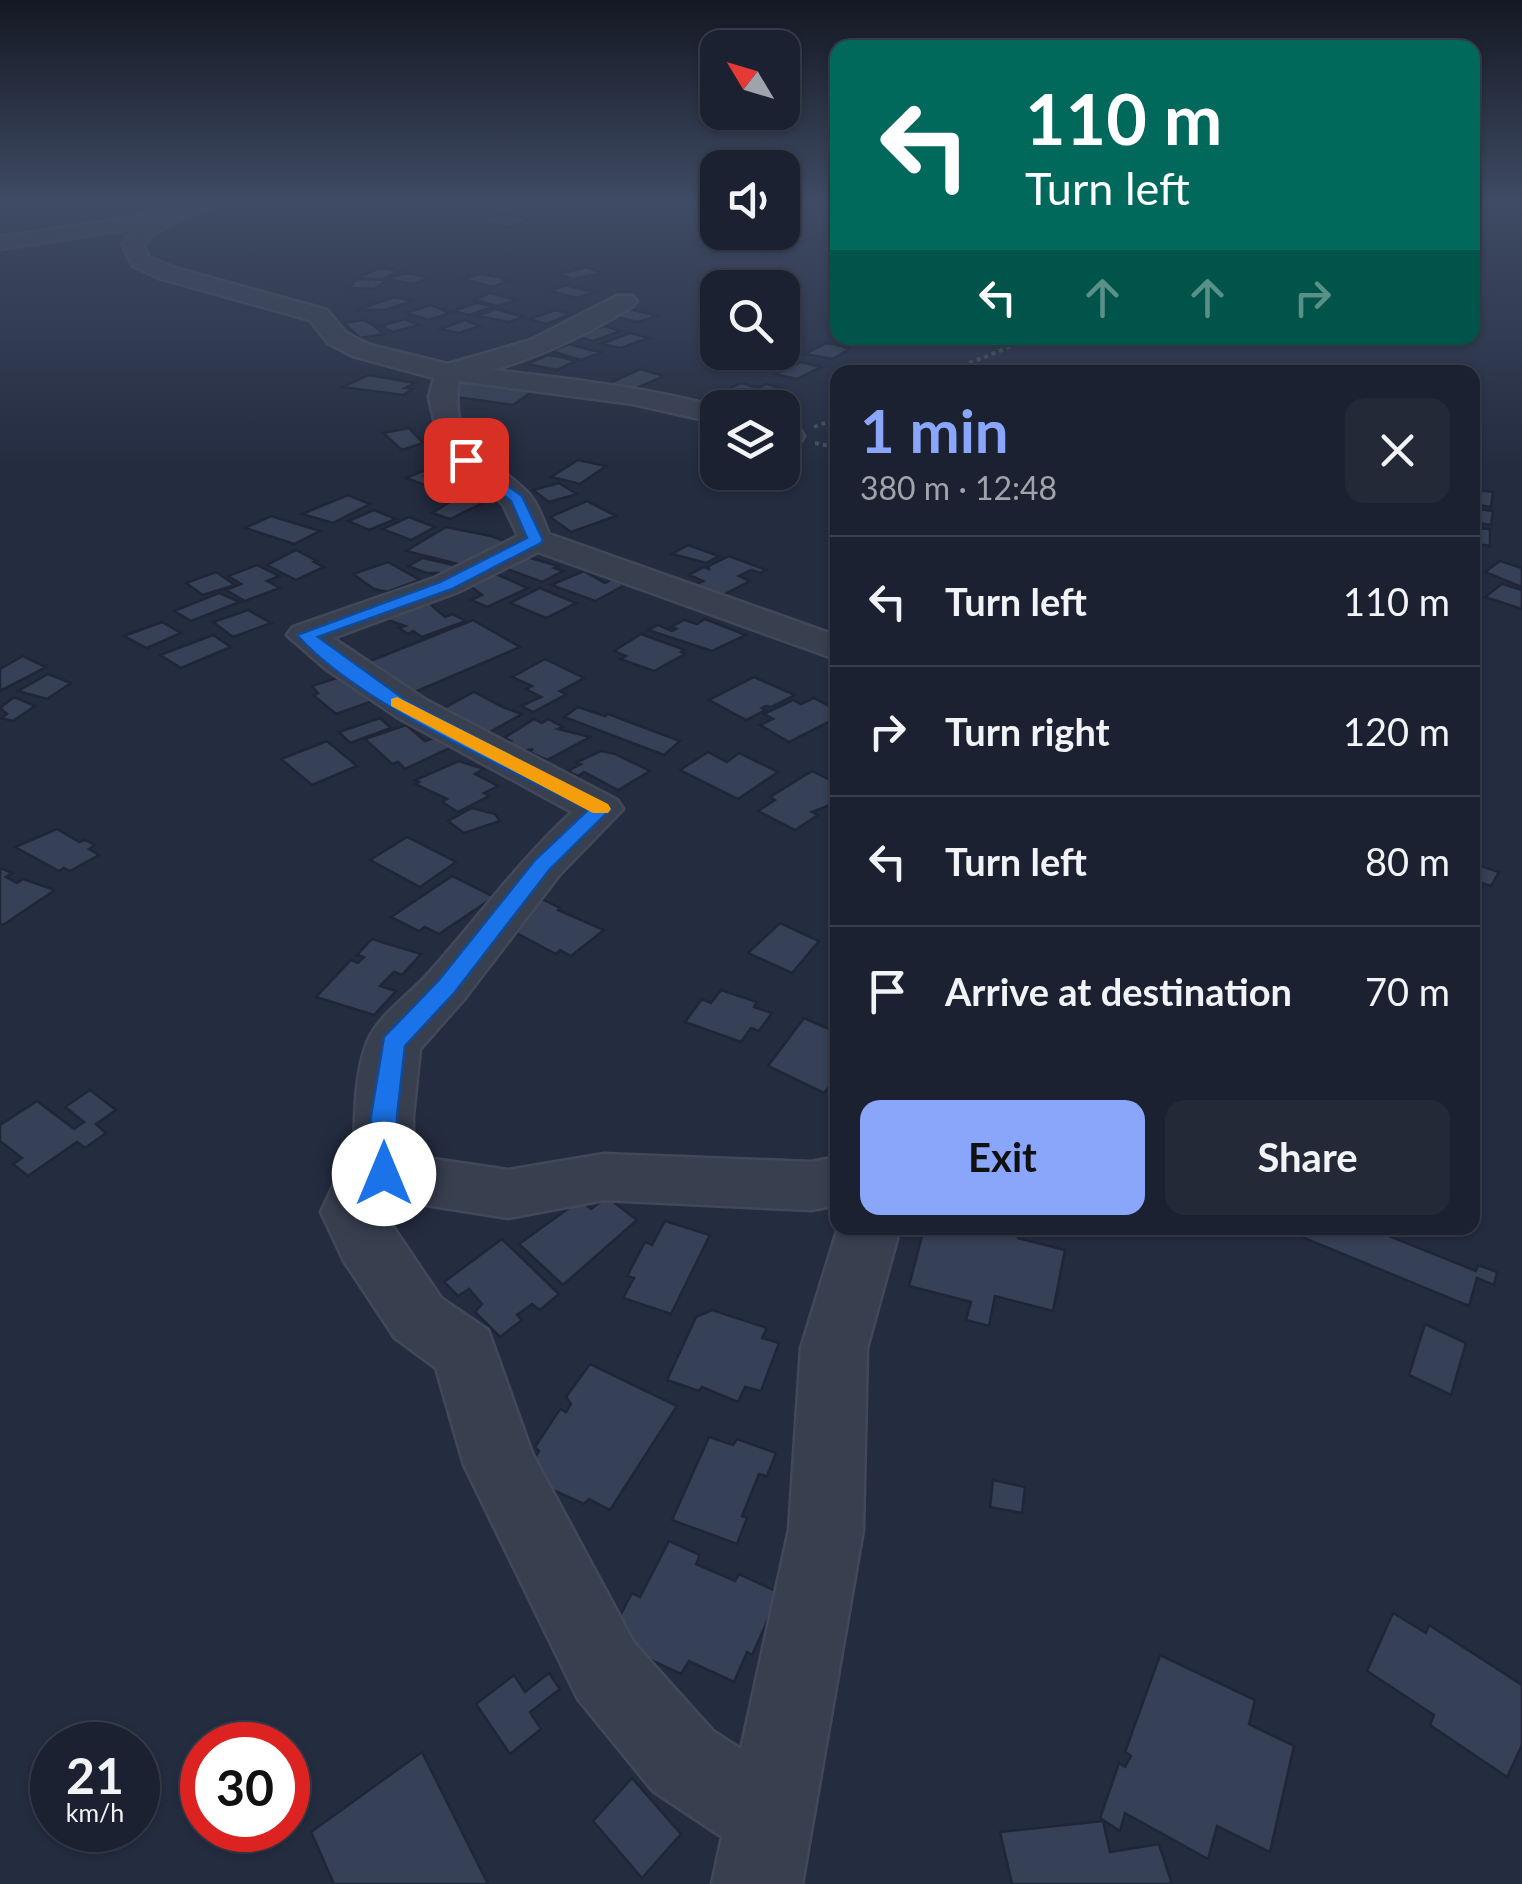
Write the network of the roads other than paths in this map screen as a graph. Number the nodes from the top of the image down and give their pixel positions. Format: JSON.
{"nodes":[{"id":1,"x":230,"y":291,"type":"edge"},
{"id":2,"x":625,"y":301,"type":"dead end"},
{"id":3,"x":448,"y":372,"type":"junction"},
{"id":4,"x":700,"y":411,"type":"edge"},
{"id":5,"x":536,"y":540,"type":"junction"},
{"id":6,"x":830,"y":647,"type":"edge"},
{"id":7,"x":384,"y":1174,"type":"junction"},
{"id":8,"x":830,"y":1182,"type":"edge"},
{"id":9,"x":867,"y":1235,"type":"edge"},
{"id":10,"x":763,"y":1850,"type":"edge"}],
"edges":[{"from":1,"to":3,"type":"street"},
{"from":2,"to":3,"type":"street"},
{"from":3,"to":4,"type":"street"},
{"from":3,"to":5,"type":"street"},
{"from":5,"to":6,"type":"street"},
{"from":5,"to":7,"type":"street"},
{"from":7,"to":8,"type":"street"},
{"from":7,"to":10,"type":"street"},
{"from":9,"to":10,"type":"street"}]}
